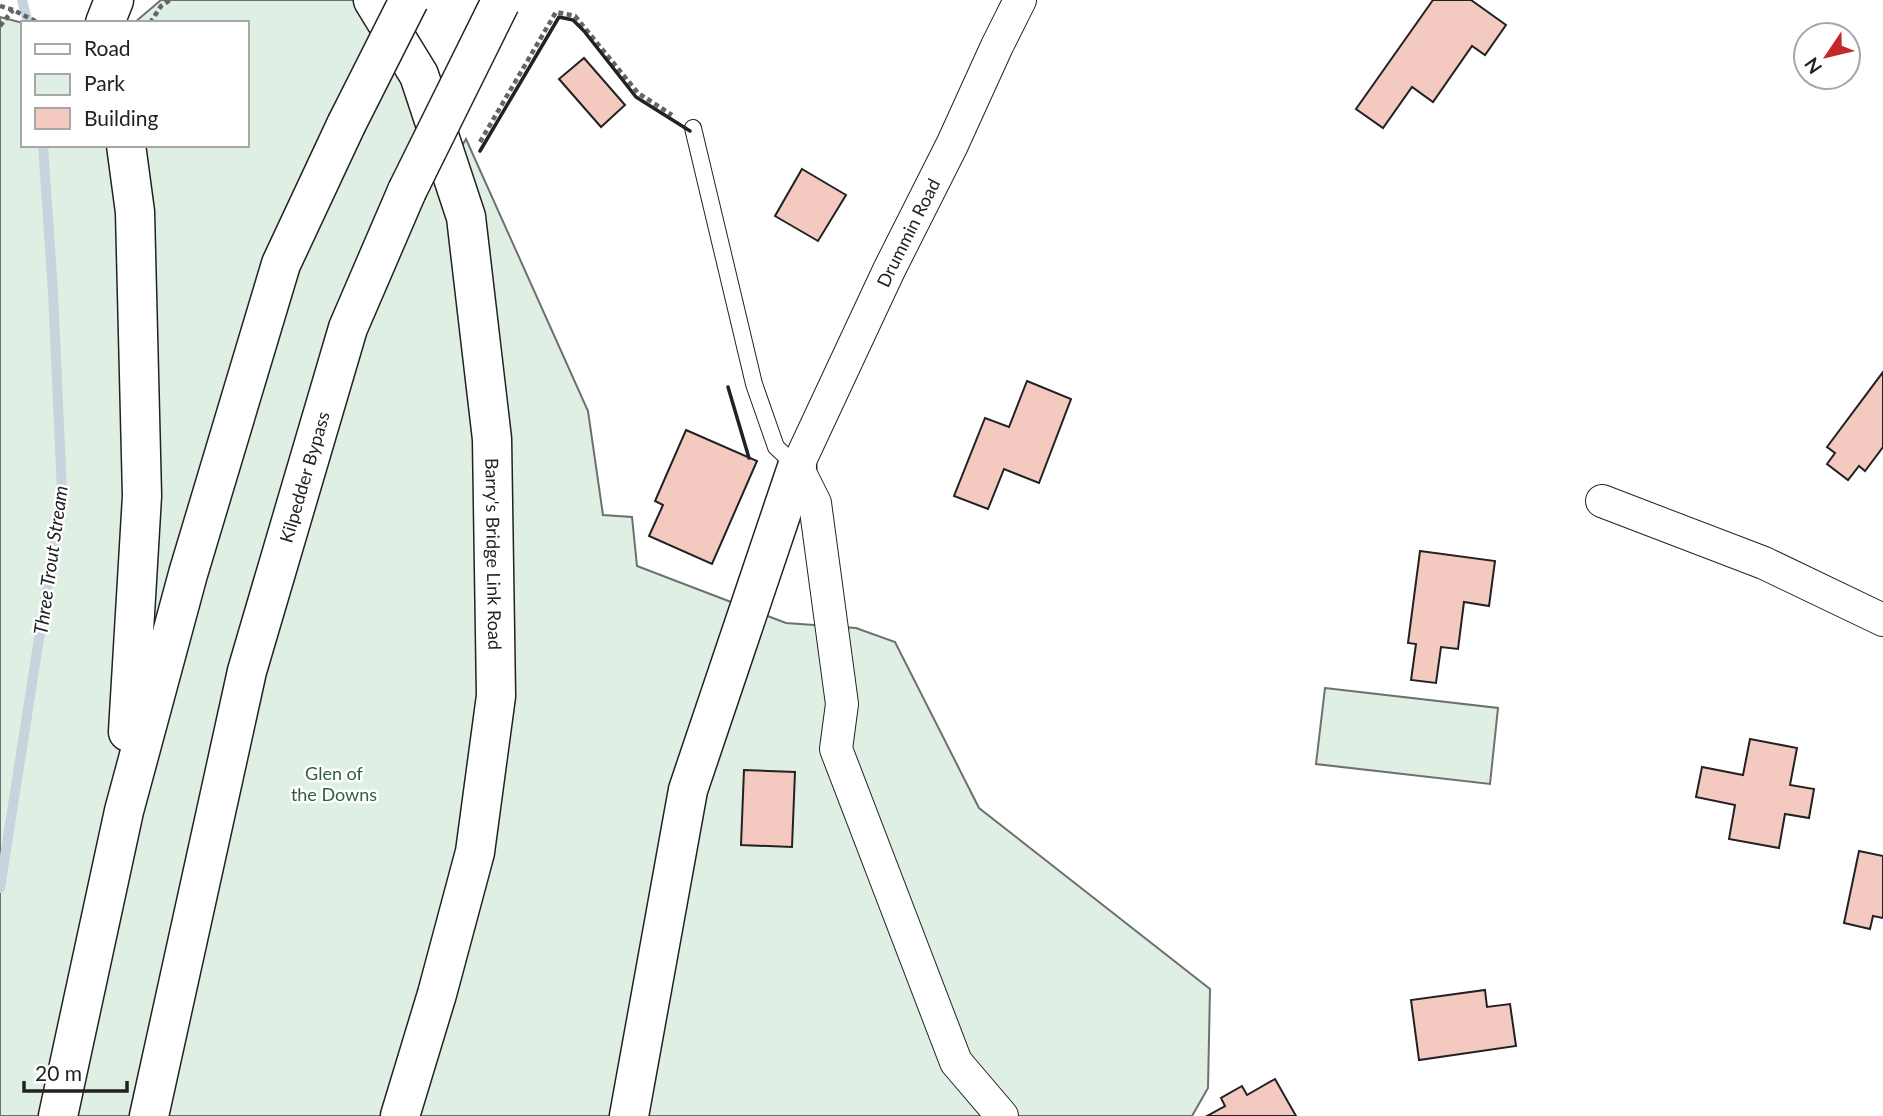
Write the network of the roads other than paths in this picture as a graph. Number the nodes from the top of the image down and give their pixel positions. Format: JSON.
{"nodes":[{"id":1,"x":114,"y":0,"type":"edge"},
{"id":2,"x":373,"y":0,"type":"edge"},
{"id":3,"x":409,"y":0,"type":"edge"},
{"id":4,"x":1020,"y":0,"type":"edge"},
{"id":5,"x":501,"y":2,"type":"edge"},
{"id":6,"x":106,"y":21,"type":"edge"},
{"id":7,"x":693,"y":128,"type":"road end"},
{"id":8,"x":126,"y":147,"type":"edge"},
{"id":9,"x":797,"y":467,"type":"junction"},
{"id":10,"x":1602,"y":500,"type":"dead end"},
{"id":11,"x":1883,"y":620,"type":"edge"},
{"id":12,"x":124,"y":811,"type":"junction"},
{"id":13,"x":179,"y":979,"type":"junction"},
{"id":14,"x":58,"y":1116,"type":"edge"},
{"id":15,"x":149,"y":1116,"type":"edge"},
{"id":16,"x":172,"y":1116,"type":"edge"},
{"id":17,"x":400,"y":1116,"type":"edge"},
{"id":18,"x":629,"y":1116,"type":"edge"},
{"id":19,"x":1002,"y":1116,"type":"edge"}],
"edges":[{"from":1,"to":6,"type":"main road"},
{"from":2,"to":17,"type":"main road","name":"Barry's Bridge Link Road"},
{"from":3,"to":12,"type":"main road","bridge":true},
{"from":4,"to":9,"type":"street","name":"Drummin Road"},
{"from":5,"to":13,"type":"main road","name":"Kilpedder Bypass","bridge":true},
{"from":7,"to":9,"type":"lane"},
{"from":8,"to":12,"type":"main road"},
{"from":9,"to":18,"type":"main road"},
{"from":9,"to":19,"type":"street"},
{"from":10,"to":11,"type":"street"},
{"from":12,"to":14,"type":"main road"},
{"from":13,"to":15,"type":"main road"},
{"from":13,"to":16,"type":"main road"}]}
